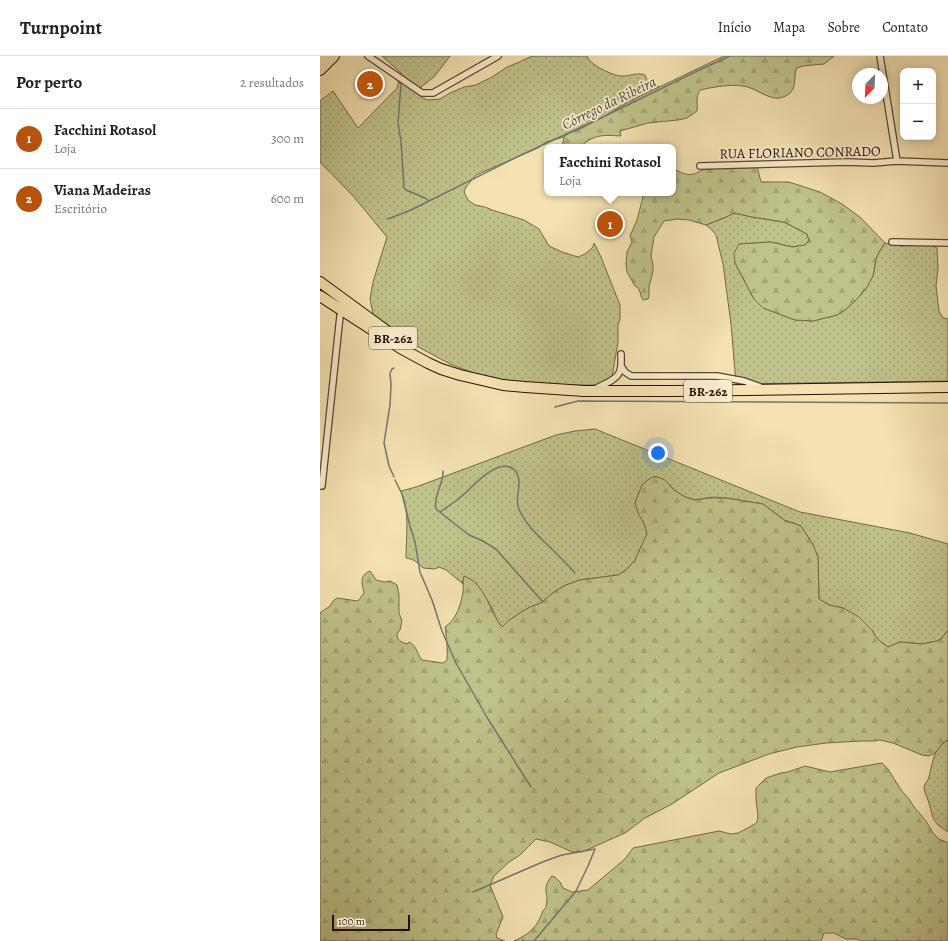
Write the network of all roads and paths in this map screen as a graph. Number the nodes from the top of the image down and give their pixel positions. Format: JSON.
{"nodes":[{"id":1,"x":368,"y":56,"type":"edge"},
{"id":2,"x":498,"y":56,"type":"edge"},
{"id":3,"x":880,"y":56,"type":"edge"},
{"id":4,"x":327,"y":58,"type":"edge"},
{"id":5,"x":320,"y":70,"type":"edge"},
{"id":6,"x":897,"y":161,"type":"junction"},
{"id":7,"x":948,"y":163,"type":"edge"},
{"id":8,"x":700,"y":166,"type":"dead end"},
{"id":9,"x":892,"y":242,"type":"dead end"},
{"id":10,"x":948,"y":243,"type":"edge"},
{"id":11,"x":320,"y":282,"type":"edge"},
{"id":12,"x":320,"y":290,"type":"edge"},
{"id":13,"x":320,"y":296,"type":"edge"},
{"id":14,"x":320,"y":304,"type":"edge"},
{"id":15,"x":340,"y":316,"type":"junction"},
{"id":16,"x":621,"y":354,"type":"dead end"},
{"id":17,"x":427,"y":358,"type":"junction"},
{"id":18,"x":621,"y":366,"type":"junction"},
{"id":19,"x":446,"y":371,"type":"junction"},
{"id":20,"x":470,"y":378,"type":"junction"},
{"id":21,"x":948,"y":388,"type":"edge"},
{"id":22,"x":764,"y":390,"type":"junction"},
{"id":23,"x":591,"y":391,"type":"junction"},
{"id":24,"x":322,"y":471,"type":"edge"},
{"id":25,"x":320,"y":486,"type":"edge"}],
"edges":[{"from":1,"to":2,"type":"street"},
{"from":3,"to":6,"type":"street"},
{"from":4,"to":5,"type":"highway"},
{"from":6,"to":7,"type":"street","name":"RUA FLORIANO CONRADO"},
{"from":6,"to":8,"type":"street","name":"RUA FLORIANO CONRADO"},
{"from":9,"to":10,"type":"street"},
{"from":11,"to":17,"type":"highway","number":"BR-262"},
{"from":12,"to":17,"type":"highway","number":"BR-262"},
{"from":13,"to":19,"type":"highway","number":"BR-262"},
{"from":14,"to":15,"type":"highway","number":"BR-262"},
{"from":15,"to":19,"type":"highway","number":"BR-262"},
{"from":15,"to":24,"type":"street"},
{"from":16,"to":18,"type":"street"},
{"from":17,"to":20,"type":"highway","number":"BR-262"},
{"from":18,"to":22,"type":"street"},
{"from":18,"to":23,"type":"street"},
{"from":19,"to":20,"type":"highway","number":"BR-262"},
{"from":20,"to":23,"type":"highway","number":"BR-262"},
{"from":21,"to":22,"type":"highway","number":"BR-262"},
{"from":22,"to":23,"type":"highway","number":"BR-262"},
{"from":24,"to":25,"type":"street"}]}
